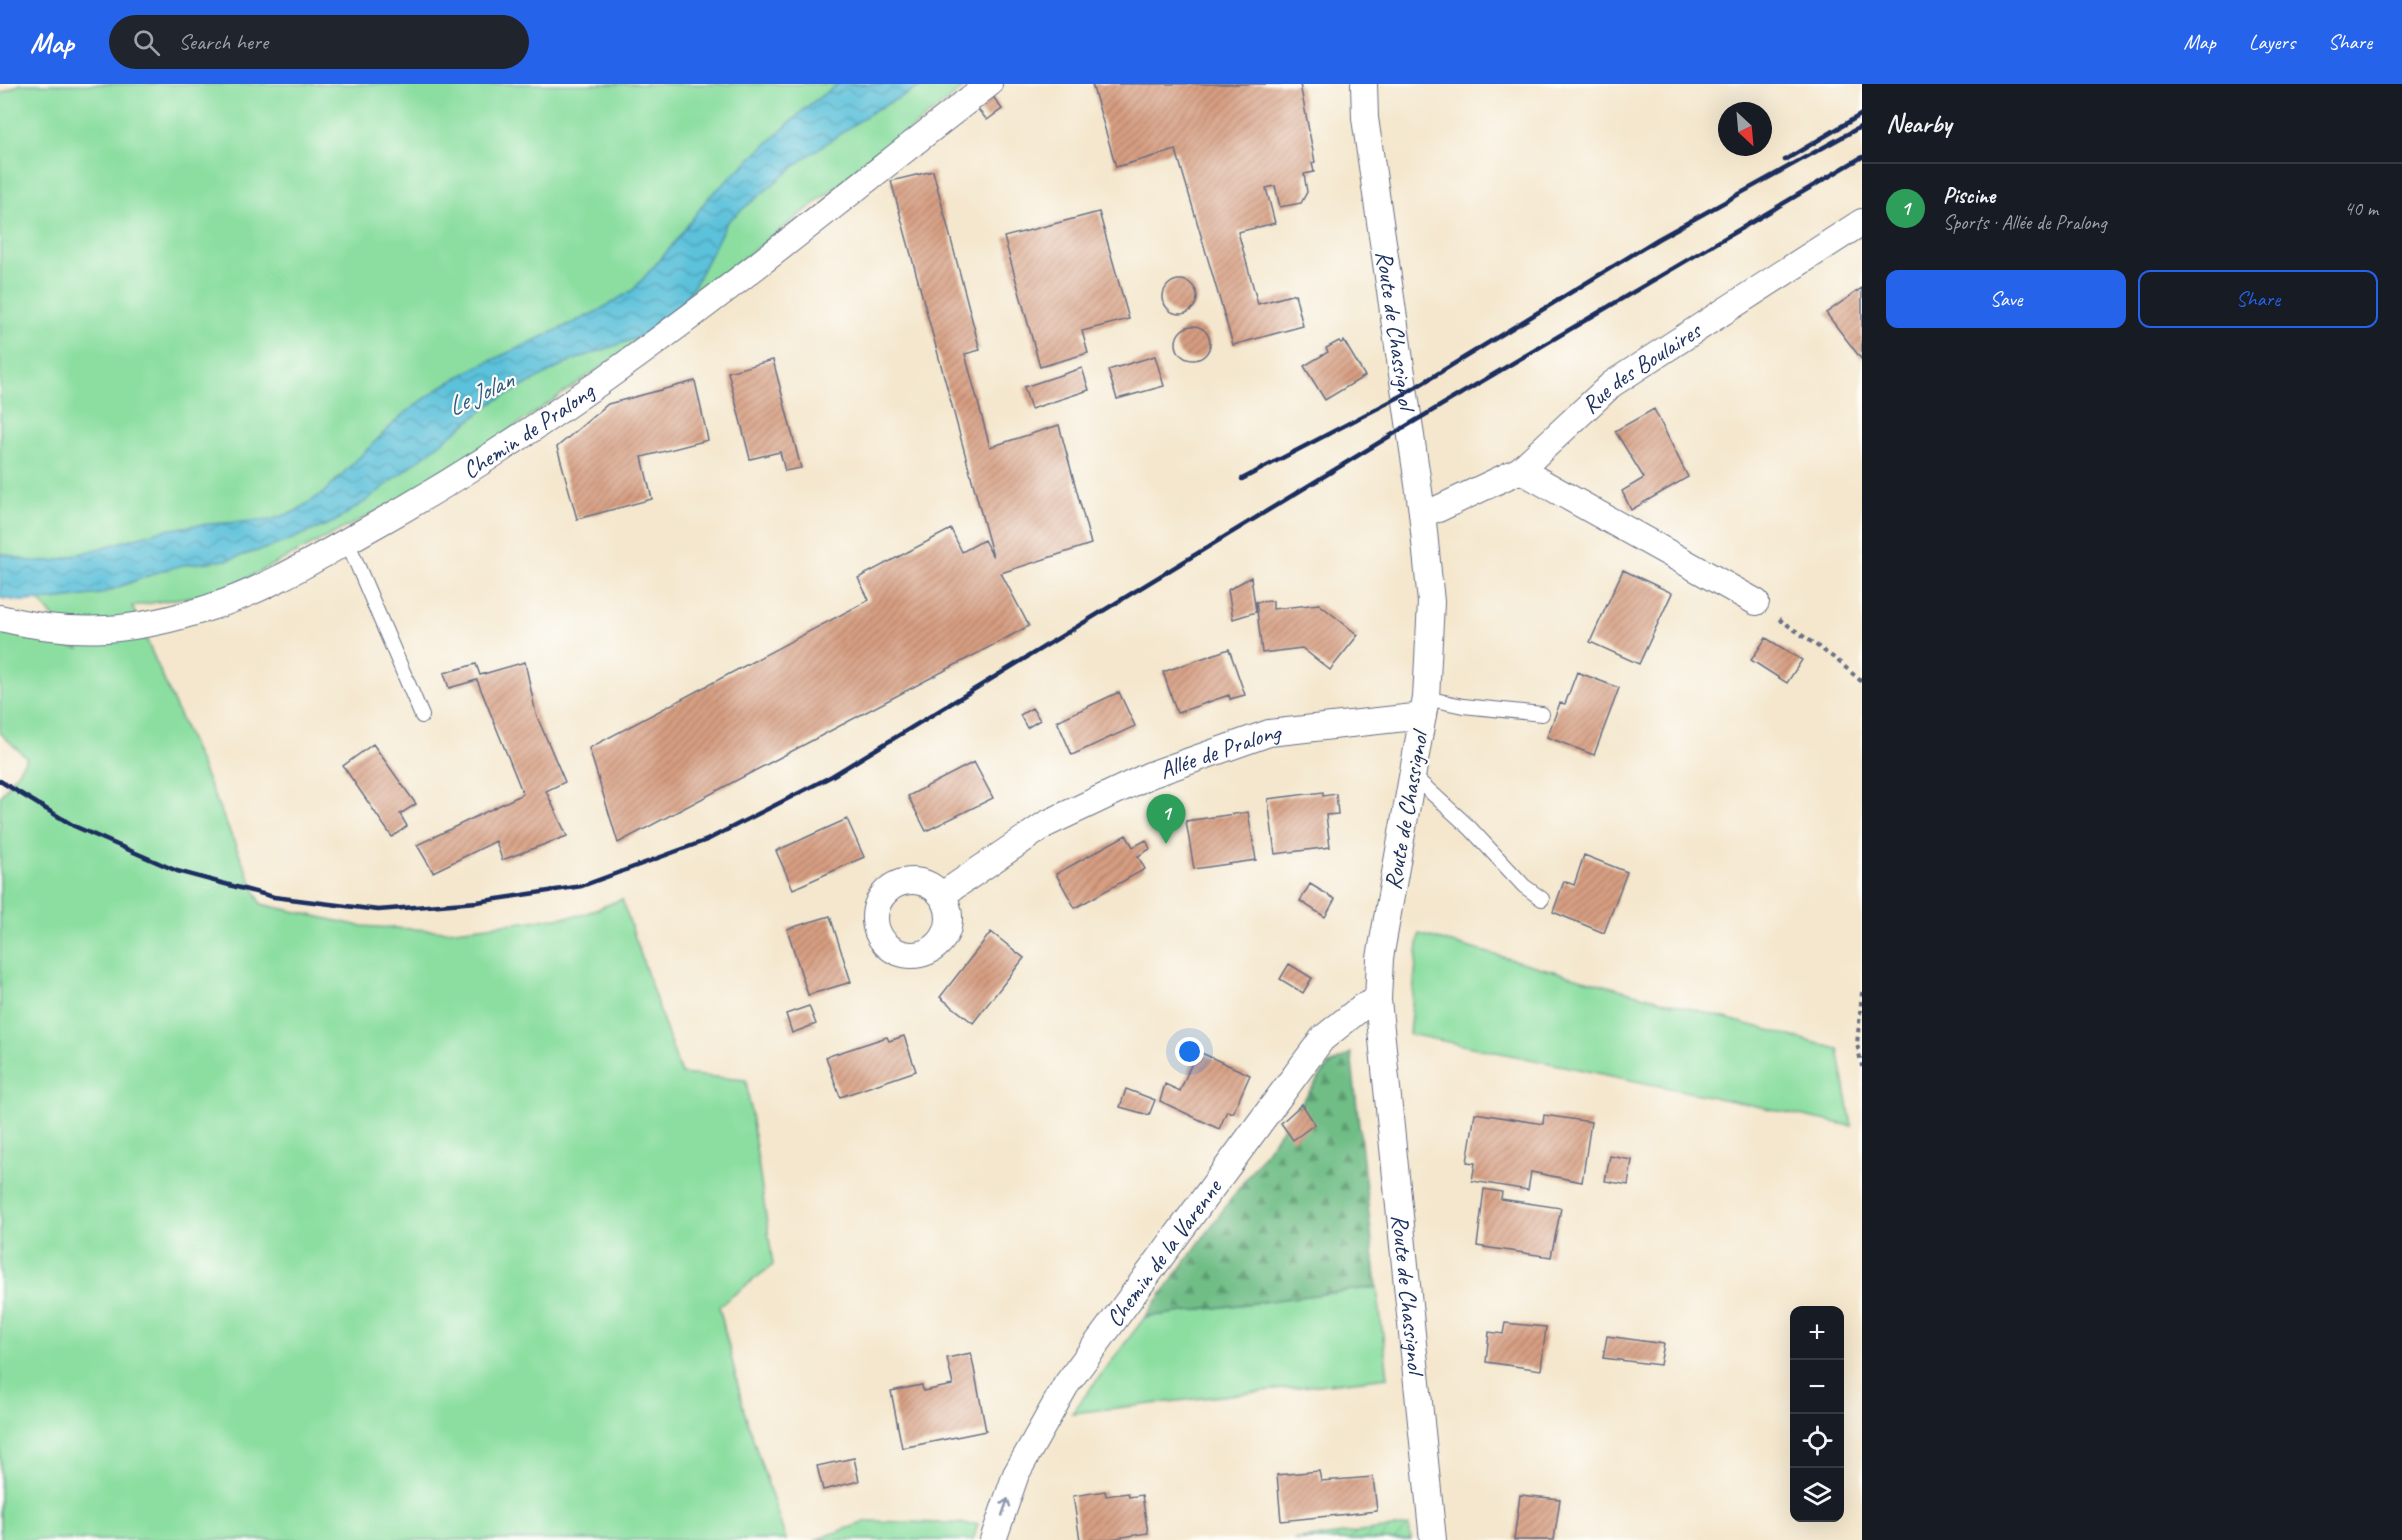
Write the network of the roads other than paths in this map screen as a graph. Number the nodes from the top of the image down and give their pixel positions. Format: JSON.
{"nodes":[{"id":1,"x":989,"y":84,"type":"edge"},
{"id":2,"x":1364,"y":84,"type":"edge"},
{"id":3,"x":1862,"y":222,"type":"edge"},
{"id":4,"x":1520,"y":470,"type":"junction"},
{"id":5,"x":1422,"y":512,"type":"junction"},
{"id":6,"x":347,"y":541,"type":"junction"},
{"id":7,"x":1756,"y":602,"type":"road end"},
{"id":8,"x":0,"y":618,"type":"edge"},
{"id":9,"x":1424,"y":707,"type":"junction"},
{"id":10,"x":1542,"y":714,"type":"dead end"},
{"id":11,"x":422,"y":716,"type":"dead end"},
{"id":12,"x":1412,"y":774,"type":"junction"},
{"id":13,"x":942,"y":895,"type":"dead end"},
{"id":14,"x":1542,"y":899,"type":"dead end"},
{"id":15,"x":1378,"y":1000,"type":"junction"},
{"id":16,"x":993,"y":1540,"type":"edge"},
{"id":17,"x":1433,"y":1540,"type":"edge"}],
"edges":[{"from":1,"to":6,"type":"street","name":"Chemin de Pralong"},
{"from":2,"to":5,"type":"street","name":"Route de Chassignol"},
{"from":3,"to":4,"type":"street","name":"Rue des Boulaires"},
{"from":4,"to":5,"type":"street","name":"Rue des Boulaires"},
{"from":4,"to":7,"type":"street"},
{"from":5,"to":9,"type":"street","name":"Route de Chassignol"},
{"from":6,"to":8,"type":"street","name":"Chemin de Pralong"},
{"from":6,"to":11,"type":"lane"},
{"from":9,"to":10,"type":"lane"},
{"from":9,"to":12,"type":"street","name":"Route de Chassignol"},
{"from":9,"to":13,"type":"street","name":"Allée de Pralong"},
{"from":12,"to":14,"type":"lane"},
{"from":12,"to":15,"type":"street","name":"Route de Chassignol"},
{"from":16,"to":15,"type":"street","name":"Chemin de la Varenne","one_way":true},
{"from":15,"to":17,"type":"street","name":"Route de Chassignol"}]}
